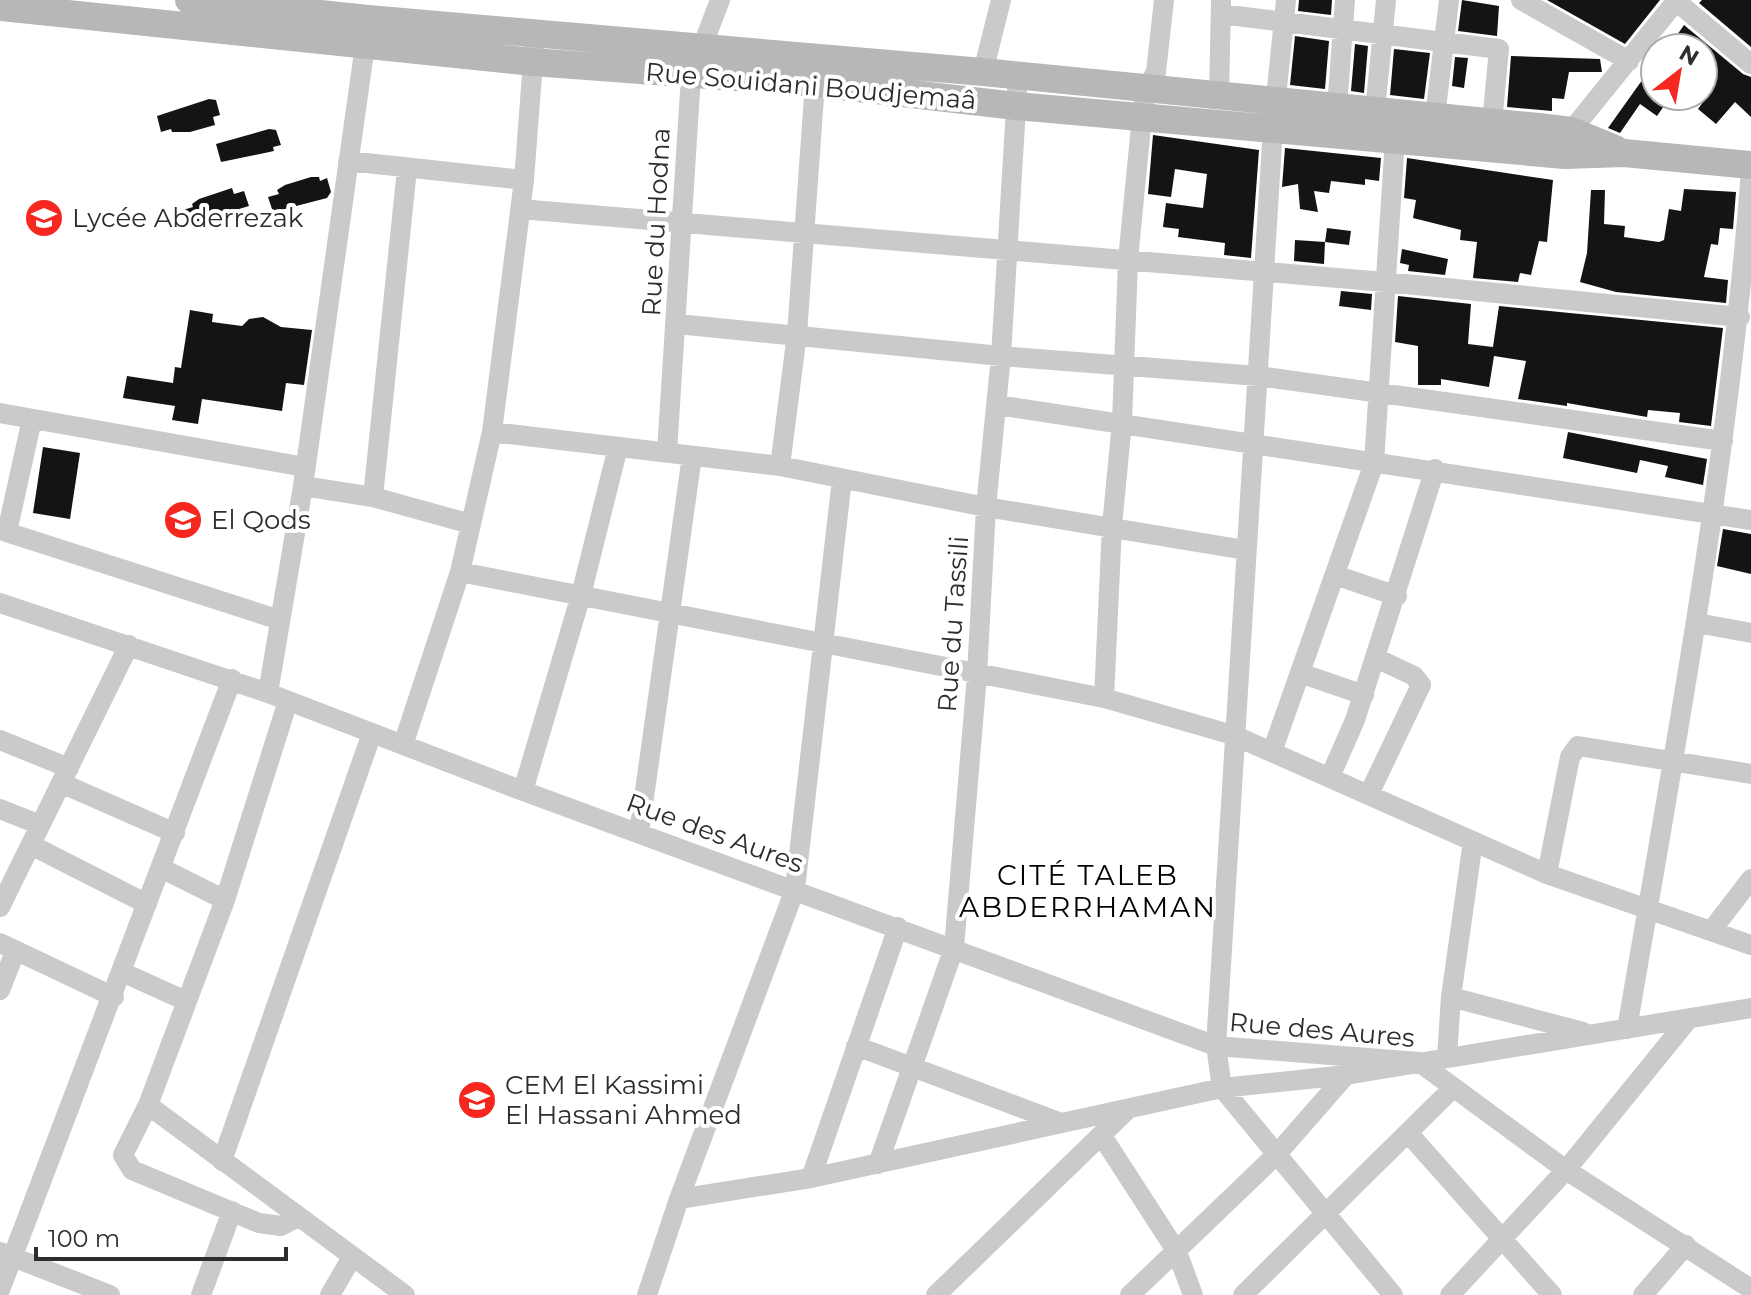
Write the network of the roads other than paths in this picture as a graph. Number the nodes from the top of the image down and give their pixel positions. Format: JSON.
{"nodes":[{"id":1,"x":189,"y":0,"type":"edge"},
{"id":2,"x":720,"y":0,"type":"edge"},
{"id":3,"x":1001,"y":0,"type":"edge"},
{"id":4,"x":1164,"y":0,"type":"edge"},
{"id":5,"x":1345,"y":0,"type":"edge"},
{"id":6,"x":1386,"y":0,"type":"edge"},
{"id":7,"x":1449,"y":0,"type":"edge"},
{"id":8,"x":1521,"y":0,"type":"edge"},
{"id":9,"x":1676,"y":1,"type":"edge"},
{"id":10,"x":3,"y":5,"type":"edge"},
{"id":11,"x":1221,"y":7,"type":"edge"},
{"id":12,"x":1285,"y":10,"type":"edge"},
{"id":13,"x":227,"y":11,"type":"edge"},
{"id":14,"x":1343,"y":28,"type":"junction"},
{"id":15,"x":367,"y":32,"type":"junction"},
{"id":16,"x":535,"y":32,"type":"junction"},
{"id":17,"x":1383,"y":33,"type":"junction"},
{"id":18,"x":1444,"y":42,"type":"junction"},
{"id":19,"x":699,"y":47,"type":"junction"},
{"id":20,"x":1629,"y":61,"type":"junction"},
{"id":21,"x":533,"y":62,"type":"junction"},
{"id":22,"x":1751,"y":64,"type":"edge"},
{"id":23,"x":983,"y":72,"type":"junction"},
{"id":24,"x":1018,"y":75,"type":"junction"},
{"id":25,"x":691,"y":76,"type":"junction"},
{"id":26,"x":815,"y":83,"type":"junction"},
{"id":27,"x":1219,"y":97,"type":"junction"},
{"id":28,"x":1144,"y":103,"type":"junction"},
{"id":29,"x":1016,"y":106,"type":"junction"},
{"id":30,"x":1337,"y":108,"type":"junction"},
{"id":31,"x":1375,"y":111,"type":"junction"},
{"id":32,"x":1274,"y":115,"type":"junction"},
{"id":33,"x":1435,"y":117,"type":"junction"},
{"id":34,"x":1492,"y":123,"type":"junction"},
{"id":35,"x":1395,"y":139,"type":"junction"},
{"id":36,"x":1568,"y":143,"type":"junction"},
{"id":37,"x":348,"y":161,"type":"junction"},
{"id":38,"x":1751,"y":168,"type":"edge"},
{"id":39,"x":407,"y":169,"type":"junction"},
{"id":40,"x":524,"y":180,"type":"junction"},
{"id":41,"x":520,"y":209,"type":"junction"},
{"id":42,"x":681,"y":224,"type":"junction"},
{"id":43,"x":804,"y":231,"type":"junction"},
{"id":44,"x":1007,"y":250,"type":"junction"},
{"id":45,"x":1128,"y":260,"type":"junction"},
{"id":46,"x":1263,"y":272,"type":"junction"},
{"id":47,"x":1385,"y":282,"type":"junction"},
{"id":48,"x":1740,"y":317,"type":"junction"},
{"id":49,"x":677,"y":324,"type":"junction"},
{"id":50,"x":797,"y":334,"type":"junction"},
{"id":51,"x":1001,"y":356,"type":"junction"},
{"id":52,"x":1123,"y":364,"type":"junction"},
{"id":53,"x":1258,"y":376,"type":"junction"},
{"id":54,"x":1379,"y":392,"type":"junction"},
{"id":55,"x":997,"y":405,"type":"junction"},
{"id":56,"x":0,"y":413,"type":"edge"},
{"id":57,"x":32,"y":419,"type":"junction"},
{"id":58,"x":1122,"y":422,"type":"junction"},
{"id":59,"x":492,"y":432,"type":"junction"},
{"id":60,"x":1254,"y":441,"type":"junction"},
{"id":61,"x":1723,"y":441,"type":"junction"},
{"id":62,"x":618,"y":447,"type":"junction"},
{"id":63,"x":667,"y":452,"type":"junction"},
{"id":64,"x":692,"y":456,"type":"junction"},
{"id":65,"x":1374,"y":463,"type":"junction"},
{"id":66,"x":780,"y":466,"type":"junction"},
{"id":67,"x":1435,"y":469,"type":"junction"},
{"id":68,"x":304,"y":476,"type":"junction"},
{"id":69,"x":842,"y":479,"type":"junction"},
{"id":70,"x":373,"y":497,"type":"junction"},
{"id":71,"x":986,"y":507,"type":"junction"},
{"id":72,"x":1715,"y":514,"type":"junction"},
{"id":73,"x":1751,"y":520,"type":"edge"},
{"id":74,"x":471,"y":524,"type":"junction"},
{"id":75,"x":1112,"y":526,"type":"junction"},
{"id":76,"x":4,"y":531,"type":"edge"},
{"id":77,"x":1245,"y":550,"type":"junction"},
{"id":78,"x":460,"y":572,"type":"junction"},
{"id":79,"x":1335,"y":575,"type":"junction"},
{"id":80,"x":581,"y":595,"type":"junction"},
{"id":81,"x":1397,"y":596,"type":"junction"},
{"id":82,"x":0,"y":603,"type":"edge"},
{"id":83,"x":668,"y":611,"type":"junction"},
{"id":84,"x":280,"y":620,"type":"junction"},
{"id":85,"x":1697,"y":623,"type":"junction"},
{"id":86,"x":1751,"y":633,"type":"edge"},
{"id":87,"x":823,"y":643,"type":"junction"},
{"id":88,"x":129,"y":645,"type":"junction"},
{"id":89,"x":1376,"y":658,"type":"junction"},
{"id":90,"x":1300,"y":673,"type":"junction"},
{"id":91,"x":977,"y":675,"type":"junction"},
{"id":92,"x":232,"y":679,"type":"junction"},
{"id":93,"x":268,"y":693,"type":"junction"},
{"id":94,"x":1364,"y":695,"type":"junction"},
{"id":95,"x":1104,"y":698,"type":"junction"},
{"id":96,"x":288,"y":701,"type":"junction"},
{"id":97,"x":372,"y":733,"type":"junction"},
{"id":98,"x":1233,"y":735,"type":"junction"},
{"id":99,"x":0,"y":740,"type":"edge"},
{"id":100,"x":403,"y":745,"type":"junction"},
{"id":101,"x":1272,"y":752,"type":"junction"},
{"id":102,"x":1674,"y":760,"type":"junction"},
{"id":103,"x":1751,"y":774,"type":"edge"},
{"id":104,"x":65,"y":775,"type":"junction"},
{"id":105,"x":1330,"y":777,"type":"junction"},
{"id":106,"x":523,"y":791,"type":"junction"},
{"id":107,"x":1369,"y":794,"type":"junction"},
{"id":108,"x":0,"y":809,"type":"edge"},
{"id":109,"x":40,"y":825,"type":"junction"},
{"id":110,"x":175,"y":833,"type":"junction"},
{"id":111,"x":639,"y":833,"type":"junction"},
{"id":112,"x":1473,"y":841,"type":"junction"},
{"id":113,"x":31,"y":845,"type":"junction"},
{"id":114,"x":161,"y":868,"type":"junction"},
{"id":115,"x":1547,"y":874,"type":"junction"},
{"id":116,"x":1751,"y":879,"type":"edge"},
{"id":117,"x":795,"y":889,"type":"junction"},
{"id":118,"x":225,"y":900,"type":"junction"},
{"id":119,"x":147,"y":904,"type":"junction"},
{"id":120,"x":0,"y":907,"type":"edge"},
{"id":121,"x":1648,"y":909,"type":"junction"},
{"id":122,"x":898,"y":927,"type":"junction"},
{"id":123,"x":1711,"y":931,"type":"junction"},
{"id":124,"x":1751,"y":945,"type":"edge"},
{"id":125,"x":7,"y":948,"type":"edge"},
{"id":126,"x":954,"y":948,"type":"junction"},
{"id":127,"x":122,"y":972,"type":"junction"},
{"id":128,"x":0,"y":990,"type":"edge"},
{"id":129,"x":114,"y":997,"type":"junction"},
{"id":130,"x":1451,"y":997,"type":"junction"},
{"id":131,"x":186,"y":1001,"type":"junction"},
{"id":132,"x":1747,"y":1014,"type":"edge"},
{"id":133,"x":1687,"y":1021,"type":"junction"},
{"id":134,"x":1627,"y":1029,"type":"junction"},
{"id":135,"x":1591,"y":1034,"type":"junction"},
{"id":136,"x":856,"y":1046,"type":"junction"},
{"id":137,"x":1216,"y":1046,"type":"junction"},
{"id":138,"x":1447,"y":1057,"type":"junction"},
{"id":139,"x":1419,"y":1062,"type":"junction"},
{"id":140,"x":915,"y":1066,"type":"junction"},
{"id":141,"x":1346,"y":1075,"type":"junction"},
{"id":142,"x":1222,"y":1088,"type":"junction"},
{"id":143,"x":1453,"y":1088,"type":"junction"},
{"id":144,"x":148,"y":1105,"type":"junction"},
{"id":145,"x":1128,"y":1109,"type":"junction"},
{"id":146,"x":1059,"y":1122,"type":"junction"},
{"id":147,"x":1409,"y":1134,"type":"junction"},
{"id":148,"x":1102,"y":1136,"type":"junction"},
{"id":149,"x":1277,"y":1154,"type":"junction"},
{"id":150,"x":222,"y":1161,"type":"junction"},
{"id":151,"x":878,"y":1164,"type":"junction"},
{"id":152,"x":1566,"y":1170,"type":"junction"},
{"id":153,"x":811,"y":1178,"type":"junction"},
{"id":154,"x":679,"y":1199,"type":"junction"},
{"id":155,"x":232,"y":1211,"type":"junction"},
{"id":156,"x":1325,"y":1216,"type":"junction"},
{"id":157,"x":298,"y":1217,"type":"junction"},
{"id":158,"x":1503,"y":1238,"type":"junction"},
{"id":159,"x":1686,"y":1245,"type":"junction"},
{"id":160,"x":1177,"y":1252,"type":"junction"},
{"id":161,"x":7,"y":1255,"type":"edge"},
{"id":162,"x":352,"y":1257,"type":"junction"},
{"id":163,"x":1751,"y":1289,"type":"edge"},
{"id":164,"x":0,"y":1290,"type":"edge"},
{"id":165,"x":110,"y":1295,"type":"edge"},
{"id":166,"x":201,"y":1295,"type":"edge"},
{"id":167,"x":330,"y":1295,"type":"edge"},
{"id":168,"x":405,"y":1295,"type":"edge"},
{"id":169,"x":647,"y":1295,"type":"edge"},
{"id":170,"x":936,"y":1295,"type":"edge"},
{"id":171,"x":1130,"y":1295,"type":"edge"},
{"id":172,"x":1193,"y":1295,"type":"edge"},
{"id":173,"x":1243,"y":1295,"type":"edge"},
{"id":174,"x":1393,"y":1295,"type":"edge"},
{"id":175,"x":1450,"y":1295,"type":"edge"},
{"id":176,"x":1552,"y":1295,"type":"edge"},
{"id":177,"x":1643,"y":1295,"type":"edge"}],
"edges":[{"from":1,"to":13,"type":"main road","name":"Rue Souidani Boudjemaâ"},
{"from":2,"to":19,"type":"street","name":"Rue du Hodna"},
{"from":3,"to":23,"type":"street"},
{"from":4,"to":28,"type":"street"},
{"from":5,"to":14,"type":"street"},
{"from":6,"to":17,"type":"street"},
{"from":7,"to":18,"type":"street"},
{"from":8,"to":20,"type":"street"},
{"from":9,"to":20,"type":"street"},
{"from":9,"to":22,"type":"street"},
{"from":10,"to":13,"type":"main road","name":"Rue Souidani Boudjemaâ"},
{"from":11,"to":12,"type":"street"},
{"from":11,"to":27,"type":"street"},
{"from":12,"to":14,"type":"street"},
{"from":12,"to":32,"type":"street"},
{"from":13,"to":15,"type":"main road","name":"Rue Souidani Boudjemaâ"},
{"from":14,"to":17,"type":"street"},
{"from":14,"to":30,"type":"street"},
{"from":15,"to":16,"type":"main road","name":"Rue Souidani Boudjemaâ"},
{"from":15,"to":21,"type":"main road","name":"Rue Souidani Boudjemaâ"},
{"from":15,"to":37,"type":"street"},
{"from":16,"to":19,"type":"main road","name":"Rue Souidani Boudjemaâ"},
{"from":16,"to":21,"type":"street"},
{"from":17,"to":18,"type":"street"},
{"from":17,"to":31,"type":"street"},
{"from":18,"to":33,"type":"street"},
{"from":18,"to":34,"type":"street"},
{"from":19,"to":23,"type":"main road","name":"Rue Souidani Boudjemaâ"},
{"from":19,"to":25,"type":"street","name":"Rue du Hodna"},
{"from":20,"to":36,"type":"street"},
{"from":21,"to":25,"type":"main road","name":"Rue Souidani Boudjemaâ"},
{"from":21,"to":40,"type":"street"},
{"from":23,"to":24,"type":"main road","name":"Rue Souidani Boudjemaâ"},
{"from":24,"to":28,"type":"main road","name":"Rue Souidani Boudjemaâ"},
{"from":24,"to":29,"type":"street","name":"Rue du Tassili"},
{"from":25,"to":26,"type":"main road","name":"Rue Souidani Boudjemaâ"},
{"from":25,"to":42,"type":"street","name":"Rue du Hodna"},
{"from":26,"to":29,"type":"main road","name":"Rue Souidani Boudjemaâ"},
{"from":26,"to":43,"type":"street"},
{"from":27,"to":28,"type":"main road","name":"Rue Souidani Boudjemaâ"},
{"from":27,"to":32,"type":"main road","name":"Rue Souidani Boudjemaâ"},
{"from":28,"to":29,"type":"main road","name":"Rue Souidani Boudjemaâ"},
{"from":28,"to":32,"type":"main road","name":"Rue Souidani Boudjemaâ"},
{"from":28,"to":45,"type":"street"},
{"from":29,"to":44,"type":"street","name":"Rue du Tassili"},
{"from":30,"to":31,"type":"main road","name":"Rue Souidani Boudjemaâ"},
{"from":30,"to":32,"type":"main road","name":"Rue Souidani Boudjemaâ"},
{"from":31,"to":33,"type":"main road","name":"Rue Souidani Boudjemaâ"},
{"from":32,"to":35,"type":"main road","name":"Rue Souidani Boudjemaâ"},
{"from":32,"to":46,"type":"street"},
{"from":33,"to":34,"type":"main road","name":"Rue Souidani Boudjemaâ"},
{"from":34,"to":36,"type":"main road","name":"Rue Souidani Boudjemaâ"},
{"from":35,"to":36,"type":"main road","name":"Rue Souidani Boudjemaâ"},
{"from":35,"to":47,"type":"street"},
{"from":36,"to":38,"type":"main road","name":"Rue Souidani Boudjemaâ"},
{"from":37,"to":39,"type":"street"},
{"from":37,"to":68,"type":"street"},
{"from":38,"to":48,"type":"street"},
{"from":39,"to":40,"type":"street"},
{"from":39,"to":70,"type":"street"},
{"from":40,"to":41,"type":"street"},
{"from":41,"to":42,"type":"street"},
{"from":41,"to":59,"type":"street"},
{"from":42,"to":43,"type":"street"},
{"from":42,"to":49,"type":"street","name":"Rue du Hodna"},
{"from":43,"to":44,"type":"street"},
{"from":43,"to":50,"type":"street"},
{"from":44,"to":45,"type":"street"},
{"from":44,"to":51,"type":"street","name":"Rue du Tassili"},
{"from":45,"to":46,"type":"street"},
{"from":45,"to":52,"type":"street"},
{"from":46,"to":47,"type":"street"},
{"from":46,"to":53,"type":"street"},
{"from":47,"to":48,"type":"street"},
{"from":47,"to":54,"type":"street"},
{"from":48,"to":61,"type":"street"},
{"from":49,"to":50,"type":"street"},
{"from":49,"to":63,"type":"street","name":"Rue du Hodna"},
{"from":50,"to":51,"type":"street"},
{"from":50,"to":66,"type":"street"},
{"from":51,"to":52,"type":"street"},
{"from":51,"to":55,"type":"street","name":"Rue du Tassili"},
{"from":52,"to":53,"type":"street"},
{"from":52,"to":58,"type":"street"},
{"from":53,"to":54,"type":"street"},
{"from":53,"to":60,"type":"street"},
{"from":54,"to":61,"type":"street"},
{"from":54,"to":65,"type":"street"},
{"from":55,"to":58,"type":"street"},
{"from":55,"to":71,"type":"street","name":"Rue du Tassili"},
{"from":56,"to":57,"type":"street"},
{"from":57,"to":68,"type":"street"},
{"from":57,"to":76,"type":"street"},
{"from":58,"to":60,"type":"street"},
{"from":58,"to":75,"type":"street"},
{"from":59,"to":62,"type":"street"},
{"from":59,"to":74,"type":"street"},
{"from":60,"to":65,"type":"street"},
{"from":60,"to":77,"type":"street"},
{"from":61,"to":72,"type":"street"},
{"from":62,"to":63,"type":"street"},
{"from":62,"to":80,"type":"street"},
{"from":63,"to":64,"type":"street"},
{"from":64,"to":66,"type":"street"},
{"from":64,"to":83,"type":"street"},
{"from":65,"to":67,"type":"street"},
{"from":65,"to":79,"type":"street"},
{"from":66,"to":69,"type":"street"},
{"from":67,"to":72,"type":"street"},
{"from":67,"to":81,"type":"street"},
{"from":68,"to":70,"type":"street"},
{"from":68,"to":84,"type":"street"},
{"from":69,"to":71,"type":"street"},
{"from":69,"to":87,"type":"street"},
{"from":70,"to":74,"type":"street"},
{"from":71,"to":75,"type":"street"},
{"from":71,"to":91,"type":"street","name":"Rue du Tassili"},
{"from":72,"to":73,"type":"street"},
{"from":72,"to":85,"type":"street"},
{"from":74,"to":78,"type":"street"},
{"from":75,"to":77,"type":"street"},
{"from":75,"to":95,"type":"street"},
{"from":76,"to":84,"type":"street"},
{"from":77,"to":98,"type":"street"},
{"from":78,"to":80,"type":"street"},
{"from":78,"to":100,"type":"street"},
{"from":79,"to":81,"type":"street"},
{"from":79,"to":90,"type":"street"},
{"from":80,"to":83,"type":"street"},
{"from":80,"to":106,"type":"street"},
{"from":81,"to":89,"type":"street"},
{"from":82,"to":88,"type":"street","name":"Rue des Aures"},
{"from":83,"to":87,"type":"street"},
{"from":83,"to":111,"type":"street"},
{"from":84,"to":93,"type":"street"},
{"from":85,"to":86,"type":"street"},
{"from":85,"to":102,"type":"street"},
{"from":87,"to":91,"type":"street"},
{"from":87,"to":117,"type":"street"},
{"from":88,"to":92,"type":"street","name":"Rue des Aures"},
{"from":88,"to":104,"type":"street"},
{"from":89,"to":94,"type":"street"},
{"from":89,"to":107,"type":"street"},
{"from":90,"to":94,"type":"street"},
{"from":90,"to":101,"type":"street"},
{"from":91,"to":95,"type":"street"},
{"from":91,"to":126,"type":"street","name":"Rue du Tassili"},
{"from":92,"to":93,"type":"street","name":"Rue des Aures"},
{"from":92,"to":110,"type":"street"},
{"from":93,"to":96,"type":"street","name":"Rue des Aures"},
{"from":94,"to":105,"type":"street"},
{"from":95,"to":98,"type":"street"},
{"from":96,"to":97,"type":"street","name":"Rue des Aures"},
{"from":96,"to":118,"type":"street"},
{"from":97,"to":100,"type":"street","name":"Rue des Aures"},
{"from":97,"to":150,"type":"street"},
{"from":98,"to":101,"type":"street"},
{"from":98,"to":137,"type":"street"},
{"from":99,"to":104,"type":"street"},
{"from":100,"to":106,"type":"street","name":"Rue des Aures"},
{"from":101,"to":105,"type":"street"},
{"from":102,"to":103,"type":"street"},
{"from":102,"to":115,"type":"street"},
{"from":102,"to":121,"type":"street"},
{"from":104,"to":109,"type":"street"},
{"from":104,"to":110,"type":"street"},
{"from":105,"to":107,"type":"street"},
{"from":106,"to":111,"type":"street","name":"Rue des Aures"},
{"from":107,"to":112,"type":"street"},
{"from":108,"to":109,"type":"street"},
{"from":109,"to":113,"type":"street"},
{"from":110,"to":114,"type":"street"},
{"from":111,"to":117,"type":"street","name":"Rue des Aures"},
{"from":112,"to":115,"type":"street"},
{"from":112,"to":130,"type":"street"},
{"from":113,"to":119,"type":"street"},
{"from":113,"to":120,"type":"street"},
{"from":114,"to":118,"type":"street"},
{"from":114,"to":119,"type":"street"},
{"from":115,"to":121,"type":"street"},
{"from":116,"to":123,"type":"street"},
{"from":117,"to":122,"type":"street","name":"Rue des Aures"},
{"from":117,"to":154,"type":"street"},
{"from":118,"to":131,"type":"street"},
{"from":119,"to":127,"type":"street"},
{"from":121,"to":123,"type":"street"},
{"from":121,"to":134,"type":"street"},
{"from":122,"to":126,"type":"street","name":"Rue des Aures"},
{"from":122,"to":136,"type":"street"},
{"from":123,"to":124,"type":"street"},
{"from":125,"to":128,"type":"street"},
{"from":125,"to":129,"type":"street"},
{"from":126,"to":137,"type":"street","name":"Rue des Aures"},
{"from":126,"to":140,"type":"street","name":"Rue du Tassili"},
{"from":127,"to":129,"type":"street"},
{"from":127,"to":131,"type":"street"},
{"from":129,"to":161,"type":"street"},
{"from":130,"to":135,"type":"street"},
{"from":130,"to":138,"type":"street"},
{"from":131,"to":144,"type":"street"},
{"from":132,"to":133,"type":"street"},
{"from":133,"to":134,"type":"street"},
{"from":133,"to":152,"type":"street"},
{"from":134,"to":135,"type":"street"},
{"from":135,"to":138,"type":"street"},
{"from":136,"to":140,"type":"street"},
{"from":136,"to":153,"type":"street"},
{"from":137,"to":139,"type":"street","name":"Rue des Aures"},
{"from":137,"to":142,"type":"street"},
{"from":138,"to":139,"type":"street"},
{"from":139,"to":141,"type":"street"},
{"from":139,"to":143,"type":"street","name":"Rue des Aures"},
{"from":140,"to":146,"type":"street"},
{"from":140,"to":151,"type":"street","name":"Rue du Tassili"},
{"from":141,"to":142,"type":"street"},
{"from":141,"to":149,"type":"street"},
{"from":142,"to":145,"type":"street"},
{"from":142,"to":149,"type":"street"},
{"from":143,"to":147,"type":"street"},
{"from":143,"to":152,"type":"street","name":"Rue des Aures"},
{"from":144,"to":150,"type":"street"},
{"from":144,"to":155,"type":"street"},
{"from":145,"to":146,"type":"street"},
{"from":145,"to":148,"type":"street"},
{"from":146,"to":151,"type":"street"},
{"from":147,"to":156,"type":"street"},
{"from":147,"to":158,"type":"street"},
{"from":148,"to":160,"type":"street"},
{"from":148,"to":170,"type":"street"},
{"from":149,"to":156,"type":"street"},
{"from":149,"to":160,"type":"street"},
{"from":150,"to":157,"type":"street"},
{"from":151,"to":153,"type":"street"},
{"from":152,"to":158,"type":"street"},
{"from":152,"to":159,"type":"street","name":"Rue des Aures"},
{"from":153,"to":154,"type":"street"},
{"from":154,"to":169,"type":"street"},
{"from":155,"to":157,"type":"street"},
{"from":155,"to":166,"type":"street"},
{"from":156,"to":173,"type":"street"},
{"from":156,"to":174,"type":"street"},
{"from":157,"to":162,"type":"street"},
{"from":158,"to":175,"type":"street"},
{"from":158,"to":176,"type":"street"},
{"from":159,"to":163,"type":"street","name":"Rue des Aures"},
{"from":159,"to":177,"type":"street"},
{"from":160,"to":171,"type":"street"},
{"from":160,"to":172,"type":"street"},
{"from":161,"to":164,"type":"street"},
{"from":161,"to":165,"type":"street"},
{"from":162,"to":167,"type":"street"},
{"from":162,"to":168,"type":"street"}]}
